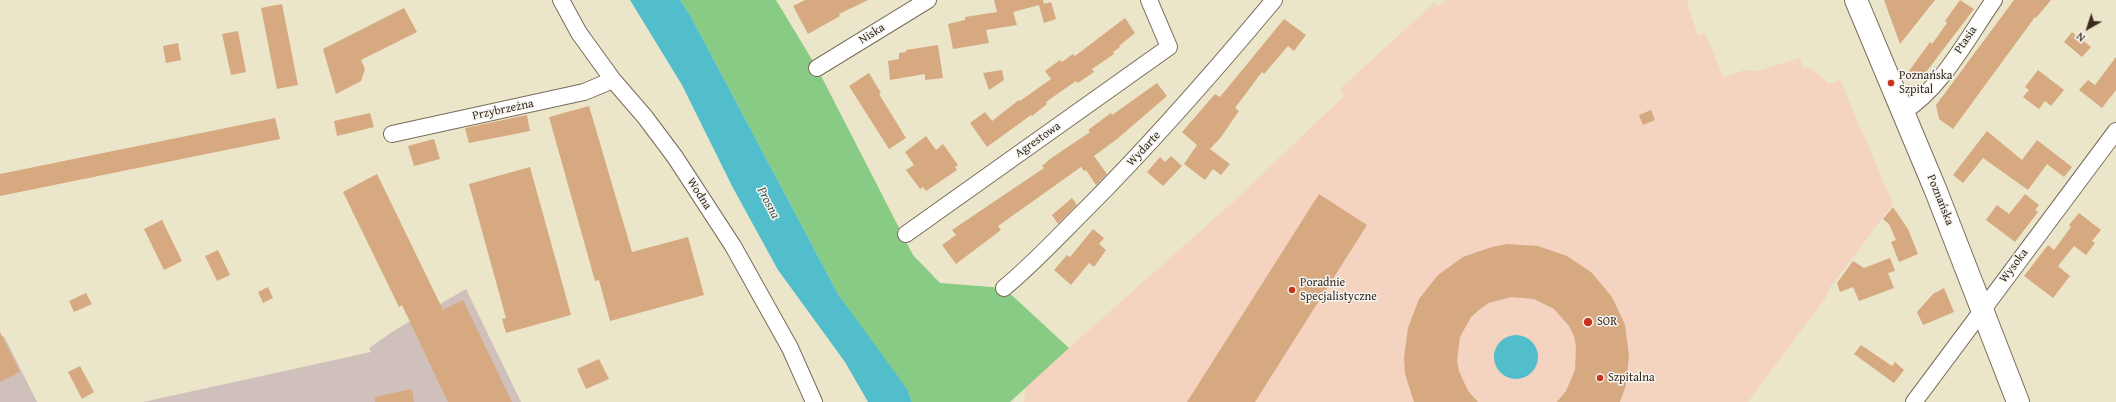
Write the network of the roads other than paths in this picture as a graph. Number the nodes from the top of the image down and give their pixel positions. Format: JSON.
{"nodes":[{"id":1,"x":561,"y":0,"type":"edge"},
{"id":2,"x":928,"y":0,"type":"edge"},
{"id":3,"x":1149,"y":0,"type":"edge"},
{"id":4,"x":1274,"y":0,"type":"edge"},
{"id":5,"x":1856,"y":0,"type":"edge"},
{"id":6,"x":1994,"y":0,"type":"edge"},
{"id":7,"x":817,"y":68,"type":"dead end"},
{"id":8,"x":613,"y":80,"type":"junction"},
{"id":9,"x":1903,"y":112,"type":"junction"},
{"id":10,"x":2116,"y":131,"type":"edge"},
{"id":11,"x":392,"y":134,"type":"dead end"},
{"id":12,"x":906,"y":234,"type":"dead end"},
{"id":13,"x":1004,"y":288,"type":"dead end"},
{"id":14,"x":1982,"y":310,"type":"junction"},
{"id":15,"x":814,"y":402,"type":"edge"},
{"id":16,"x":1914,"y":402,"type":"edge"},
{"id":17,"x":2018,"y":402,"type":"edge"}],
"edges":[{"from":1,"to":8,"type":"street","name":"Wodna"},
{"from":2,"to":7,"type":"street","name":"Niska"},
{"from":3,"to":12,"type":"street","name":"Agrestowa"},
{"from":4,"to":13,"type":"street","name":"Wydarte"},
{"from":5,"to":9,"type":"street","name":"Poznańska"},
{"from":6,"to":9,"type":"street","name":"Ptasia"},
{"from":8,"to":11,"type":"street","name":"Przybrzeżna"},
{"from":8,"to":15,"type":"street","name":"Wodna"},
{"from":9,"to":14,"type":"street","name":"Poznańska"},
{"from":10,"to":14,"type":"street","name":"Wysoka"},
{"from":14,"to":16,"type":"street","name":"Wysoka"},
{"from":14,"to":17,"type":"street","name":"Poznańska"}]}
